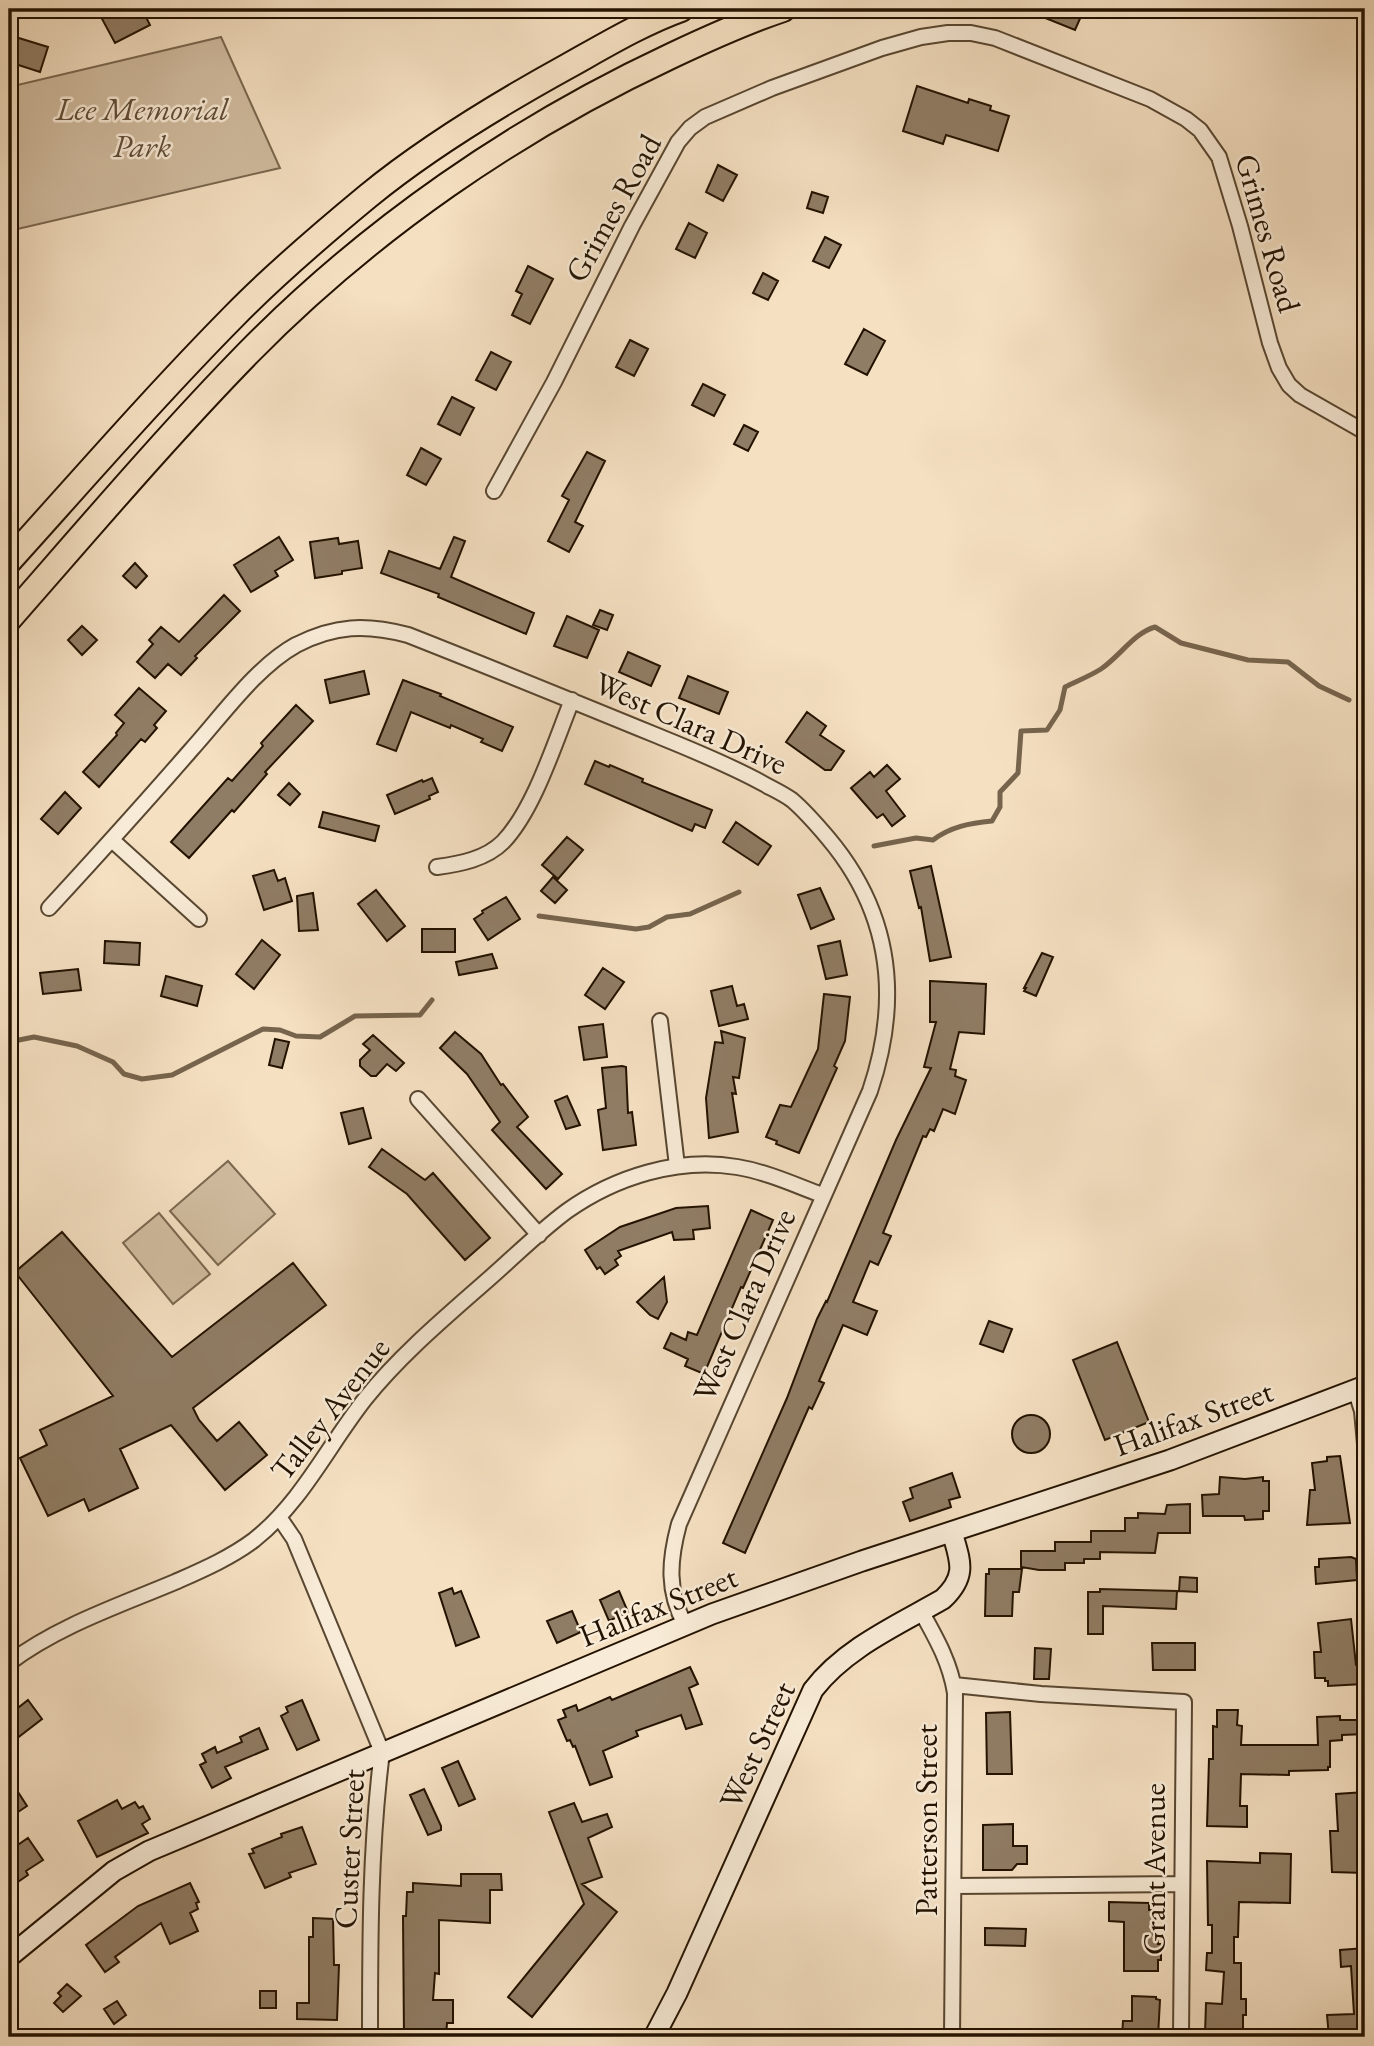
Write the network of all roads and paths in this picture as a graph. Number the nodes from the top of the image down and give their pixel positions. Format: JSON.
{"nodes":[{"id":1,"x":681,"y":9,"type":"edge"},
{"id":2,"x":783,"y":9,"type":"edge"},
{"id":3,"x":1365,"y":432,"type":"edge"},
{"id":4,"x":494,"y":491,"type":"dead end"},
{"id":5,"x":9,"y":561,"type":"edge"},
{"id":6,"x":9,"y":619,"type":"edge"},
{"id":7,"x":572,"y":701,"type":"junction"},
{"id":8,"x":112,"y":840,"type":"junction"},
{"id":9,"x":437,"y":867,"type":"dead end"},
{"id":10,"x":48,"y":908,"type":"dead end"},
{"id":11,"x":199,"y":919,"type":"dead end"},
{"id":12,"x":660,"y":1021,"type":"dead end"},
{"id":13,"x":418,"y":1099,"type":"dead end"},
{"id":14,"x":677,"y":1166,"type":"junction"},
{"id":15,"x":822,"y":1195,"type":"junction"},
{"id":16,"x":539,"y":1236,"type":"junction"},
{"id":17,"x":1360,"y":1388,"type":"edge"},
{"id":18,"x":1365,"y":1444,"type":"edge"},
{"id":19,"x":279,"y":1517,"type":"junction"},
{"id":20,"x":952,"y":1532,"type":"junction"},
{"id":21,"x":921,"y":1611,"type":"junction"},
{"id":22,"x":685,"y":1625,"type":"junction"},
{"id":23,"x":9,"y":1663,"type":"edge"},
{"id":24,"x":954,"y":1685,"type":"junction"},
{"id":25,"x":382,"y":1752,"type":"junction"},
{"id":26,"x":1182,"y":1884,"type":"junction"},
{"id":27,"x":954,"y":1886,"type":"junction"},
{"id":28,"x":9,"y":1957,"type":"edge"},
{"id":29,"x":370,"y":2037,"type":"edge"},
{"id":30,"x":654,"y":2037,"type":"edge"},
{"id":31,"x":952,"y":2037,"type":"edge"},
{"id":32,"x":1181,"y":2037,"type":"edge"}],
"edges":[{"from":1,"to":5,"type":"highway"},
{"from":2,"to":6,"type":"highway"},
{"from":3,"to":4,"type":"street","name":"Grimes Road"},
{"from":7,"to":8,"type":"street","name":"West Clara Drive"},
{"from":7,"to":9,"type":"street"},
{"from":7,"to":15,"type":"street","name":"West Clara Drive"},
{"from":8,"to":10,"type":"street","name":"West Clara Drive"},
{"from":8,"to":11,"type":"street"},
{"from":12,"to":14,"type":"street"},
{"from":13,"to":16,"type":"street"},
{"from":14,"to":15,"type":"street","name":"Talley Avenue"},
{"from":14,"to":16,"type":"street","name":"Talley Avenue"},
{"from":15,"to":22,"type":"street","name":"West Clara Drive"},
{"from":16,"to":19,"type":"street","name":"Talley Avenue"},
{"from":17,"to":18,"type":"street"},
{"from":17,"to":20,"type":"main road","name":"Halifax Street"},
{"from":19,"to":23,"type":"street","name":"Talley Avenue"},
{"from":19,"to":25,"type":"street","name":"Custer Street"},
{"from":20,"to":21,"type":"main road","name":"West Street"},
{"from":20,"to":22,"type":"main road","name":"Halifax Street"},
{"from":21,"to":24,"type":"street","name":"Patterson Street"},
{"from":21,"to":30,"type":"main road","name":"West Street"},
{"from":22,"to":25,"type":"main road","name":"Halifax Street"},
{"from":24,"to":26,"type":"street","name":"Grant Avenue"},
{"from":24,"to":27,"type":"street","name":"Patterson Street"},
{"from":25,"to":28,"type":"main road","name":"Halifax Street"},
{"from":25,"to":29,"type":"street","name":"Custer Street"},
{"from":26,"to":27,"type":"street"},
{"from":26,"to":32,"type":"street","name":"Grant Avenue"},
{"from":27,"to":31,"type":"street","name":"Patterson Street"}]}
